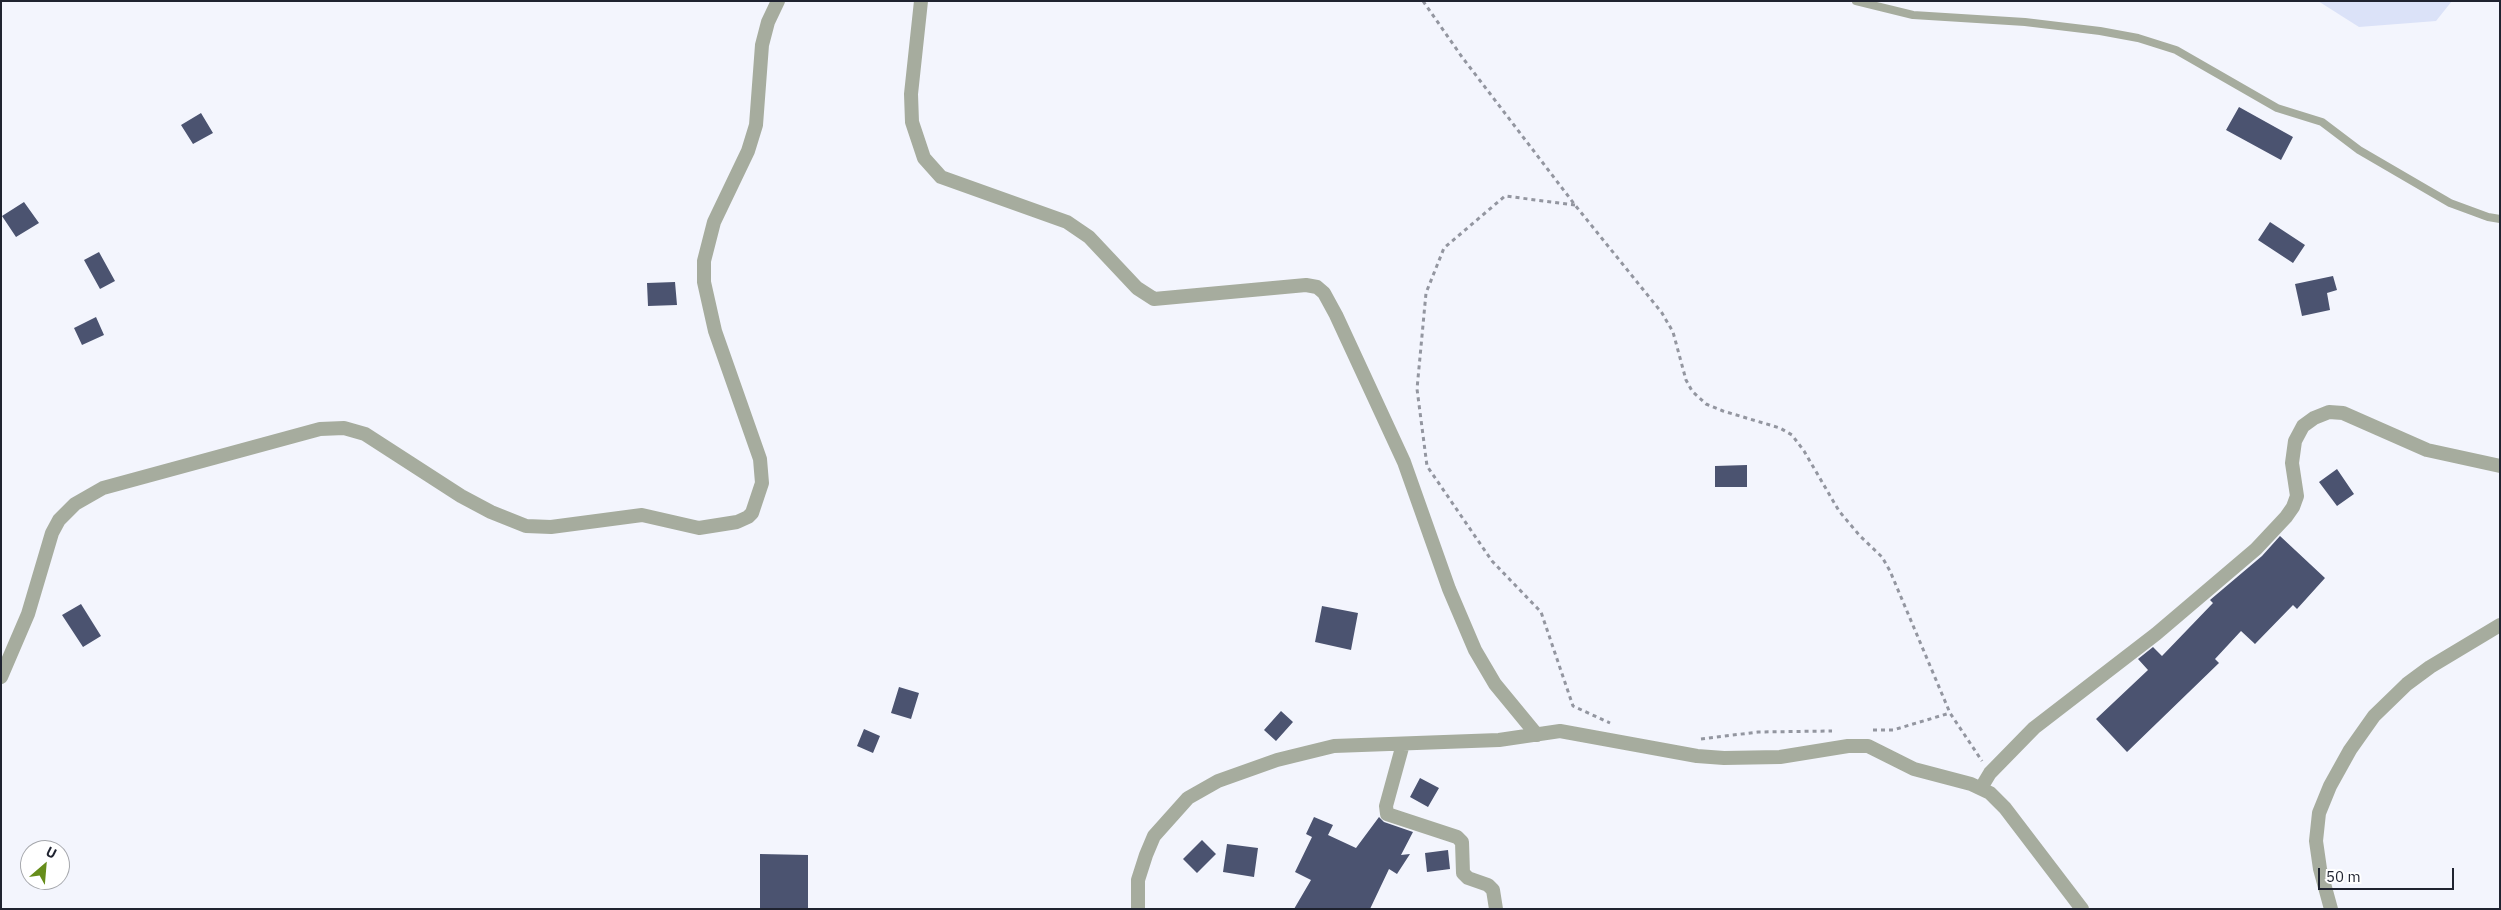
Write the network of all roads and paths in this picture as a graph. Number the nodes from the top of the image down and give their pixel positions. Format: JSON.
{"nodes":[{"id":1,"x":778,"y":1,"type":"edge"},
{"id":2,"x":921,"y":1,"type":"edge"},
{"id":3,"x":1423,"y":1,"type":"edge"},
{"id":4,"x":1856,"y":1,"type":"edge"},
{"id":5,"x":1575,"y":205,"type":"junction"},
{"id":6,"x":2500,"y":219,"type":"edge"},
{"id":7,"x":2500,"y":466,"type":"edge"},
{"id":8,"x":2500,"y":625,"type":"edge"},
{"id":9,"x":1,"y":677,"type":"edge"},
{"id":10,"x":1950,"y":713,"type":"junction"},
{"id":11,"x":1618,"y":726,"type":"dead end"},
{"id":12,"x":1863,"y":730,"type":"dead end"},
{"id":13,"x":1834,"y":731,"type":"dead end"},
{"id":14,"x":1537,"y":735,"type":"junction"},
{"id":15,"x":1693,"y":740,"type":"dead end"},
{"id":16,"x":1403,"y":744,"type":"junction"},
{"id":17,"x":1990,"y":774,"type":"junction"},
{"id":18,"x":1981,"y":788,"type":"junction"},
{"id":19,"x":1138,"y":909,"type":"edge"},
{"id":20,"x":1496,"y":909,"type":"edge"},
{"id":21,"x":2082,"y":909,"type":"edge"},
{"id":22,"x":2331,"y":909,"type":"edge"}],
"edges":[{"from":1,"to":9,"type":"street"},
{"from":2,"to":14,"type":"street"},
{"from":3,"to":5,"type":"path"},
{"from":4,"to":6,"type":"lane"},
{"from":5,"to":10,"type":"path"},
{"from":5,"to":11,"type":"path"},
{"from":7,"to":17,"type":"street"},
{"from":8,"to":22,"type":"street"},
{"from":10,"to":12,"type":"path"},
{"from":10,"to":17,"type":"path"},
{"from":13,"to":15,"type":"path"},
{"from":14,"to":16,"type":"street"},
{"from":14,"to":18,"type":"street"},
{"from":16,"to":19,"type":"street"},
{"from":16,"to":20,"type":"street"},
{"from":17,"to":18,"type":"street"},
{"from":18,"to":21,"type":"street"}]}
